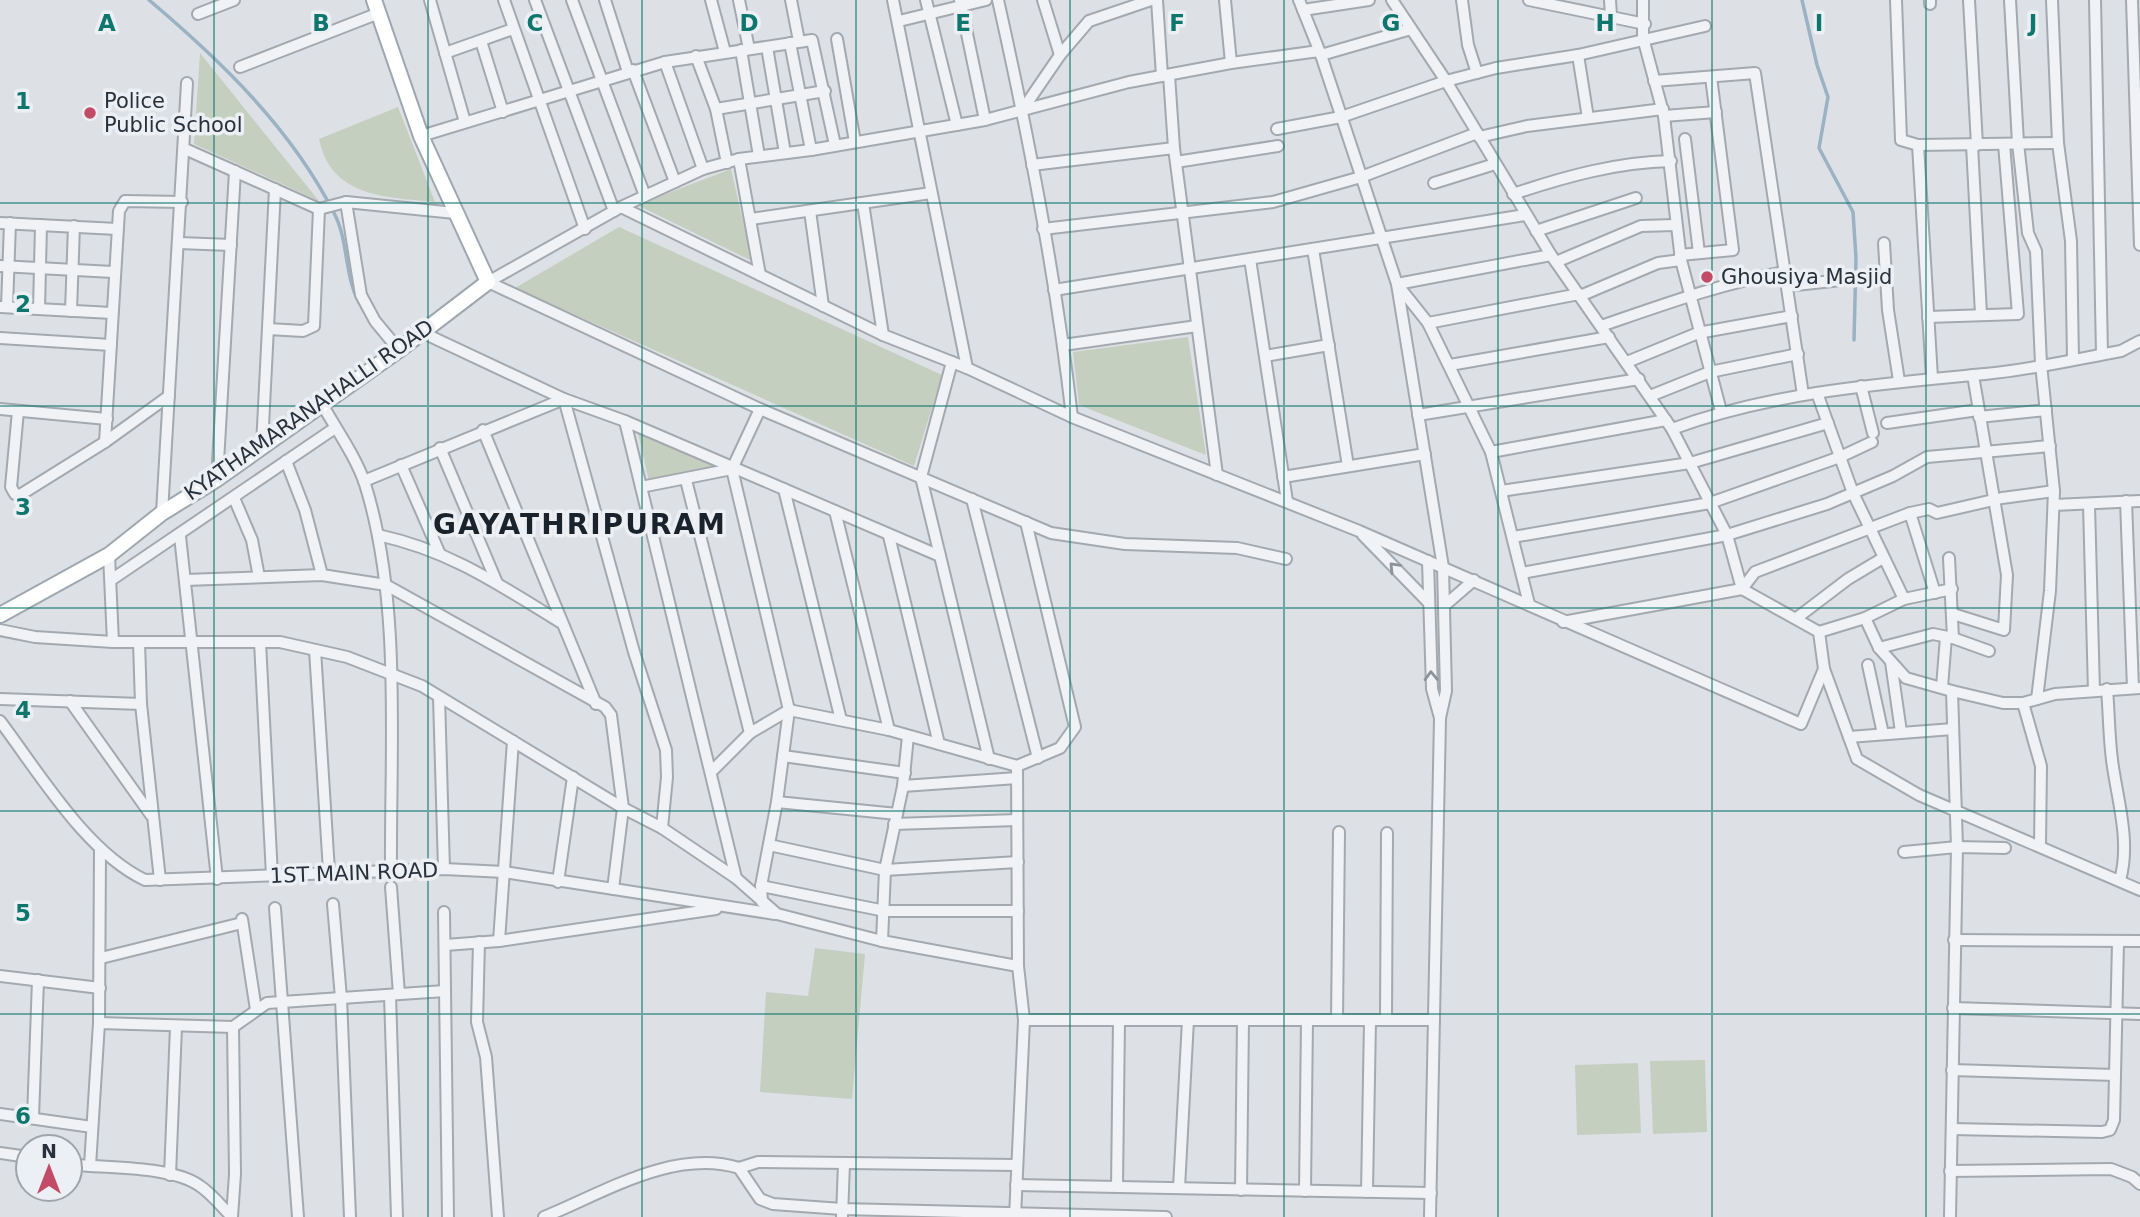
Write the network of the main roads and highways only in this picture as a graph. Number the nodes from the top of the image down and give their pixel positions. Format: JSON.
{"nodes":[{"id":1,"x":377,"y":6,"type":"edge"},
{"id":2,"x":0,"y":615,"type":"edge"}],
"edges":[{"from":1,"to":2,"type":"main road","name":"KYATHAMARANAHALLI ROAD"}]}
